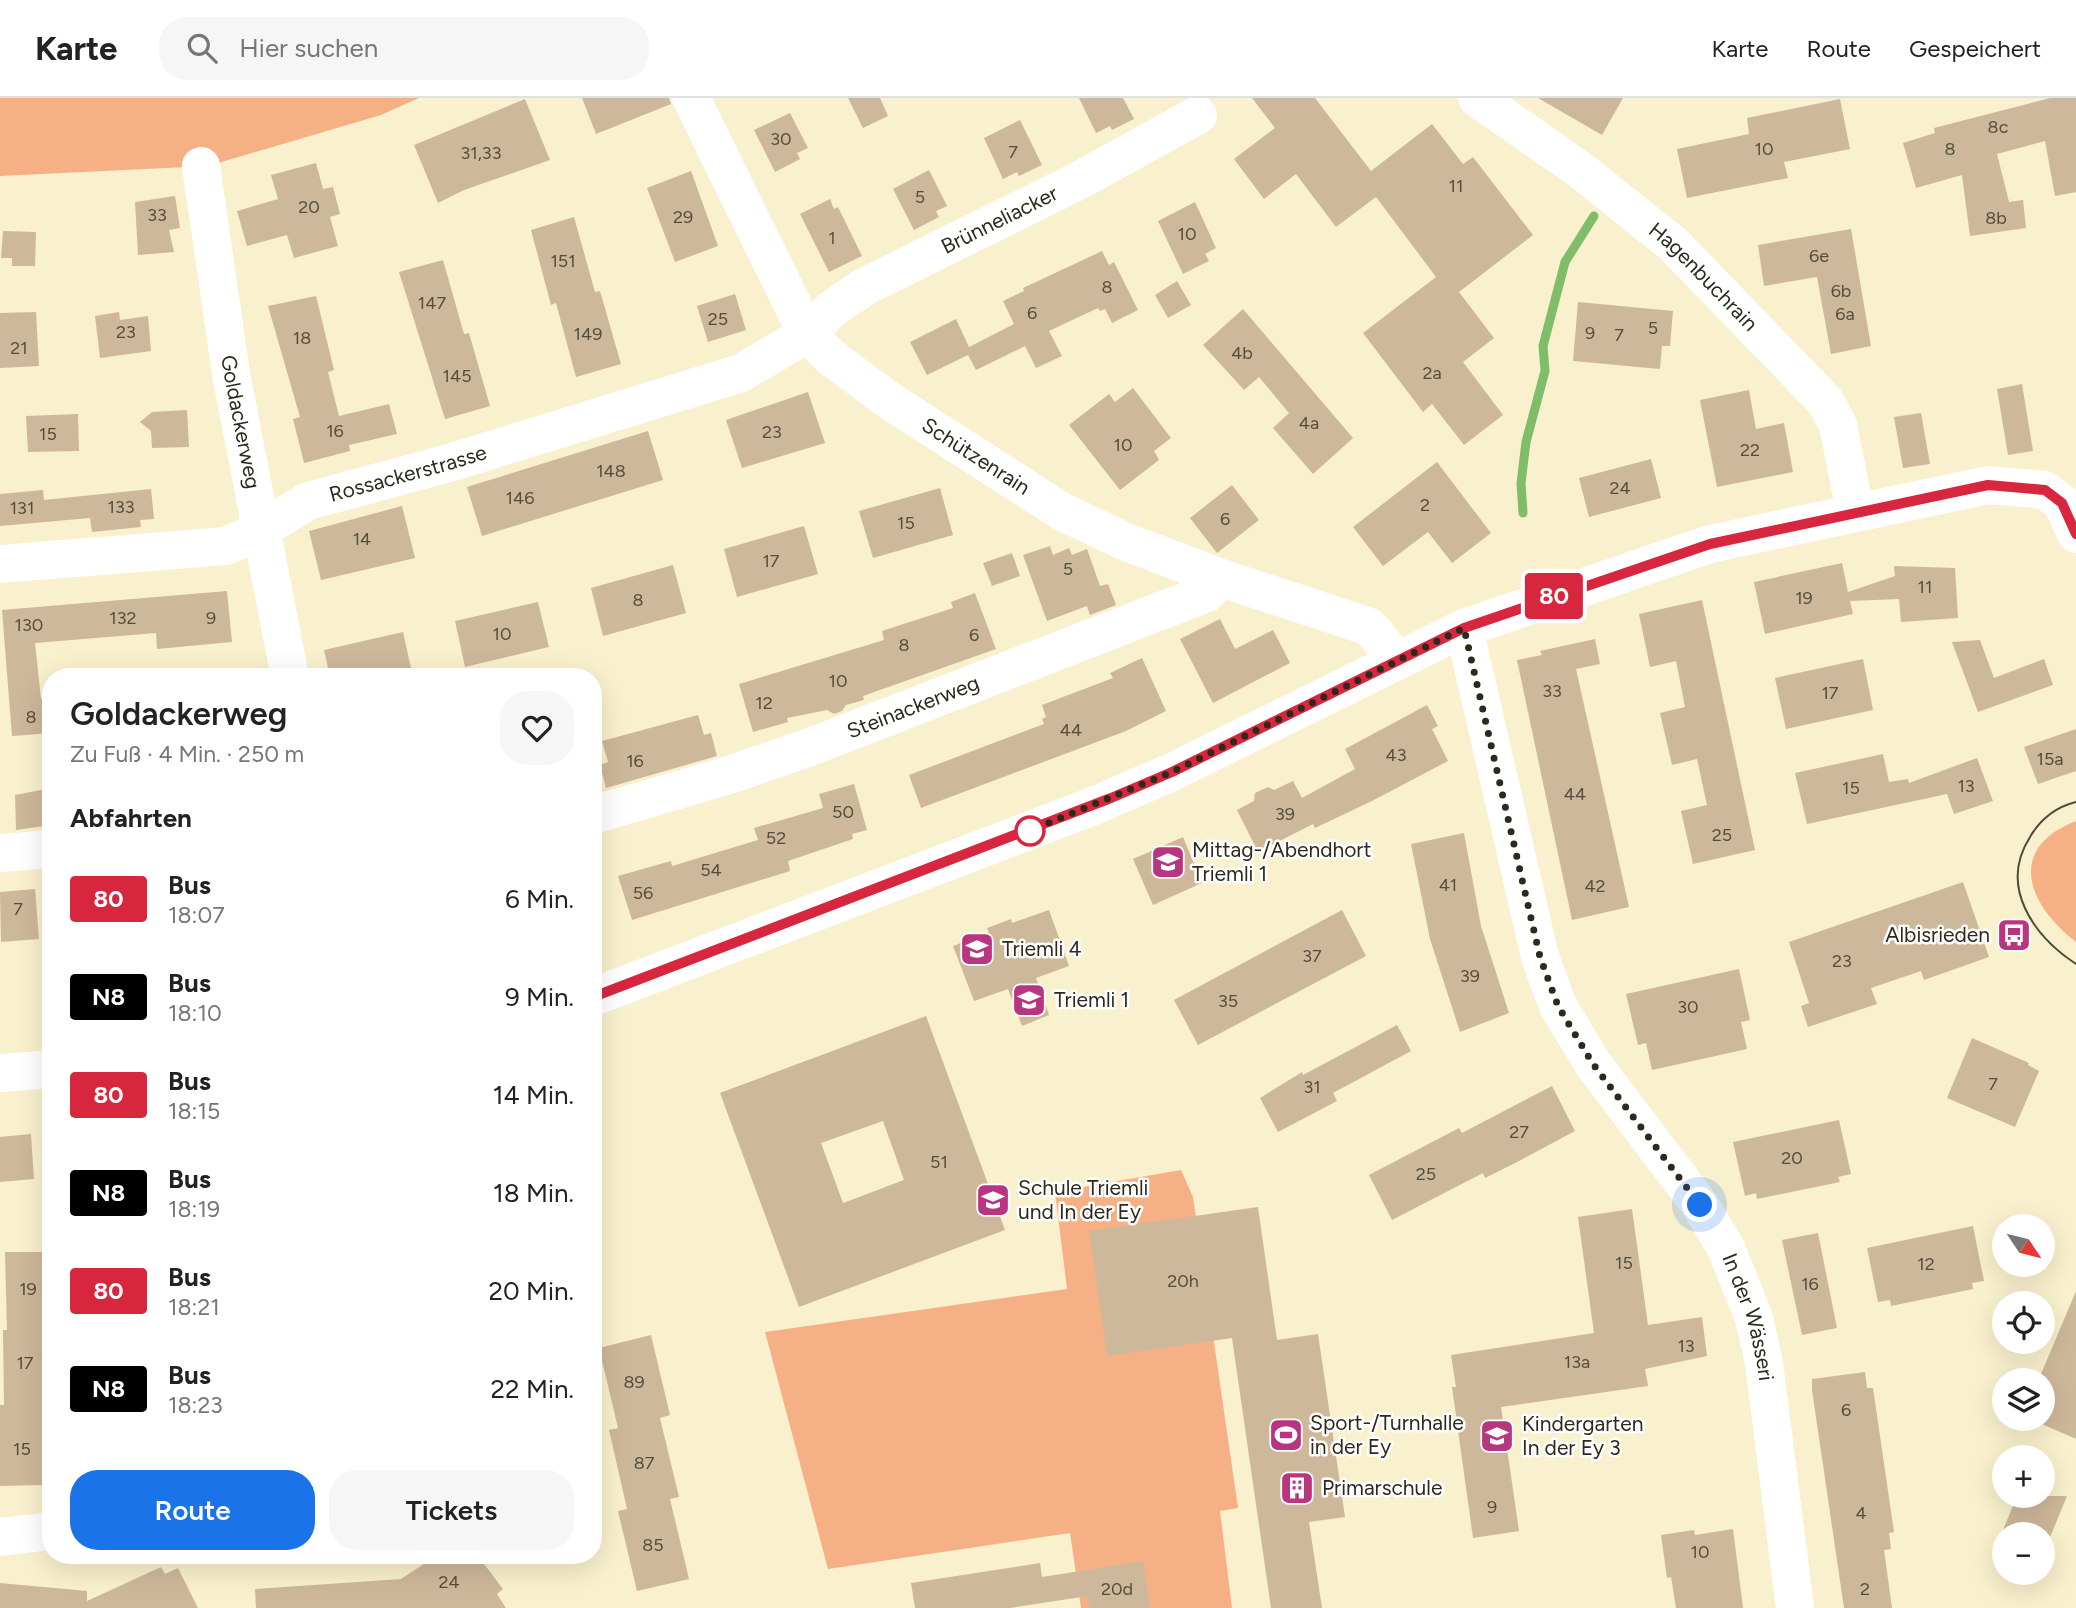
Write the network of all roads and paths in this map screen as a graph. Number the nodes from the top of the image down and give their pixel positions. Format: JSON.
{"nodes":[{"id":1,"x":691,"y":98,"type":"edge"},
{"id":2,"x":1477,"y":98,"type":"edge"},
{"id":3,"x":1198,"y":115,"type":"dead end"},
{"id":4,"x":201,"y":166,"type":"dead end"},
{"id":5,"x":807,"y":334,"type":"junction"},
{"id":6,"x":2071,"y":510,"type":"edge"},
{"id":7,"x":1856,"y":511,"type":"junction"},
{"id":8,"x":259,"y":531,"type":"junction"},
{"id":9,"x":0,"y":564,"type":"edge"},
{"id":10,"x":1221,"y":578,"type":"junction"},
{"id":11,"x":1464,"y":628,"type":"junction"},
{"id":12,"x":1397,"y":660,"type":"junction"},
{"id":13,"x":288,"y":668,"type":"edge"},
{"id":14,"x":602,"y":812,"type":"edge"},
{"id":15,"x":42,"y":850,"type":"edge"},
{"id":16,"x":0,"y":853,"type":"edge"},
{"id":17,"x":602,"y":994,"type":"edge"},
{"id":18,"x":42,"y":1070,"type":"edge"},
{"id":19,"x":0,"y":1073,"type":"edge"},
{"id":20,"x":42,"y":1532,"type":"edge"},
{"id":21,"x":0,"y":1537,"type":"edge"},
{"id":22,"x":1795,"y":1608,"type":"edge"}],
"edges":[{"from":1,"to":5,"type":"street","name":"Schützenrain"},
{"from":2,"to":7,"type":"street","name":"Hagenbuchrain"},
{"from":3,"to":5,"type":"street","name":"Brünneliacker"},
{"from":4,"to":8,"type":"street","name":"Goldackerweg"},
{"from":5,"to":8,"type":"street","name":"Rossackerstrasse"},
{"from":5,"to":10,"type":"street","name":"Schützenrain"},
{"from":6,"to":7,"type":"street"},
{"from":7,"to":11,"type":"street"},
{"from":8,"to":9,"type":"street","name":"Rossackerstrasse"},
{"from":8,"to":13,"type":"street","name":"Goldackerweg"},
{"from":10,"to":12,"type":"street","name":"Schützenrain"},
{"from":10,"to":14,"type":"street","name":"Steinackerweg"},
{"from":11,"to":12,"type":"street"},
{"from":11,"to":22,"type":"street","name":"In der Wässeri"},
{"from":12,"to":17,"type":"street"},
{"from":15,"to":16,"type":"street"},
{"from":18,"to":19,"type":"street"},
{"from":20,"to":21,"type":"street"}]}
